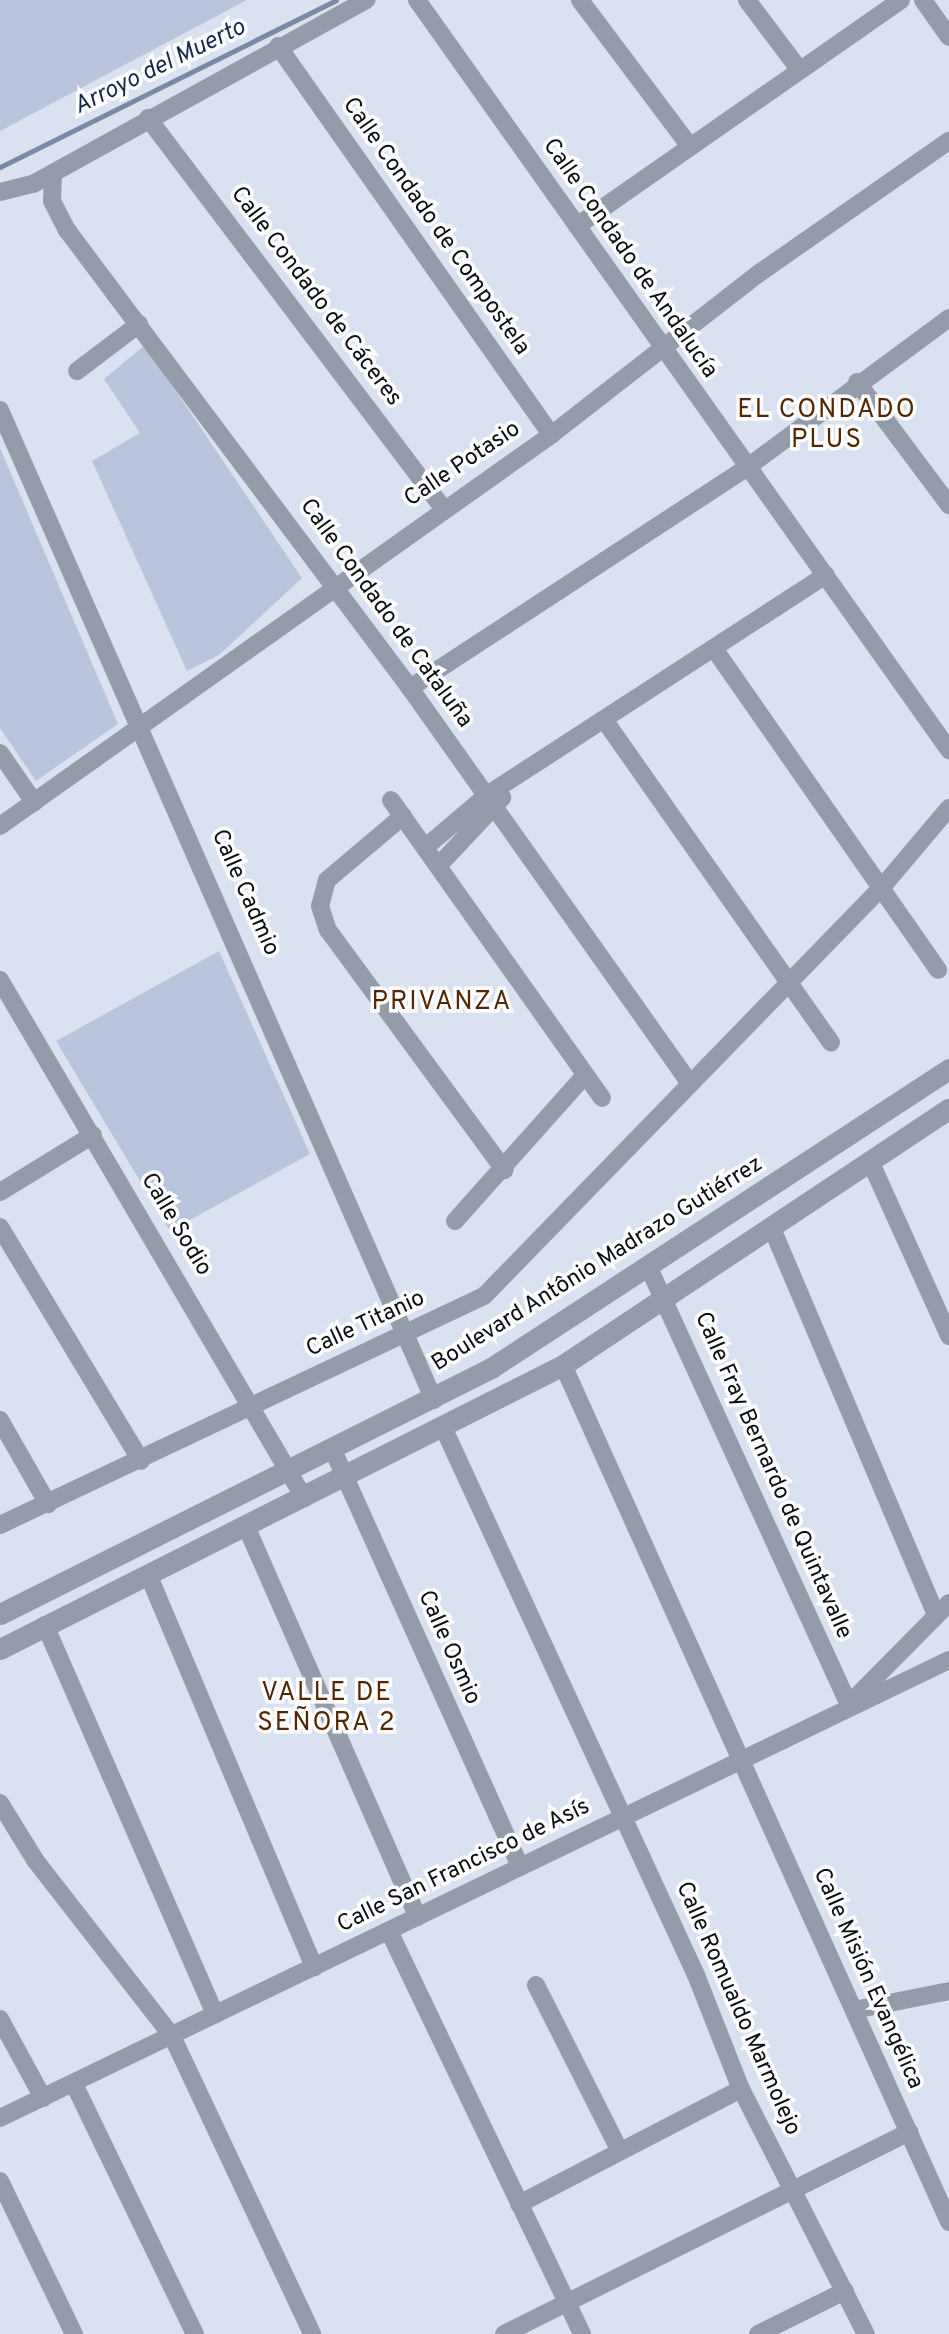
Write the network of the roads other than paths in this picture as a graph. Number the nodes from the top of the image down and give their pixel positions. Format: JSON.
{"nodes":[{"id":1,"x":367,"y":0,"type":"edge"},
{"id":2,"x":417,"y":0,"type":"edge"},
{"id":3,"x":580,"y":0,"type":"edge"},
{"id":4,"x":747,"y":0,"type":"edge"},
{"id":5,"x":901,"y":0,"type":"edge"},
{"id":6,"x":923,"y":0,"type":"edge"},
{"id":7,"x":949,"y":37,"type":"edge"},
{"id":8,"x":278,"y":46,"type":"junction"},
{"id":9,"x":798,"y":68,"type":"junction"},
{"id":10,"x":148,"y":118,"type":"junction"},
{"id":11,"x":949,"y":141,"type":"edge"},
{"id":12,"x":689,"y":145,"type":"junction"},
{"id":13,"x":53,"y":173,"type":"junction"},
{"id":14,"x":0,"y":192,"type":"edge"},
{"id":15,"x":577,"y":226,"type":"junction"},
{"id":16,"x":949,"y":318,"type":"edge"},
{"id":17,"x":139,"y":324,"type":"junction"},
{"id":18,"x":662,"y":352,"type":"junction"},
{"id":19,"x":77,"y":371,"type":"dead end"},
{"id":20,"x":858,"y":382,"type":"junction"},
{"id":21,"x":0,"y":410,"type":"edge"},
{"id":22,"x":551,"y":435,"type":"junction"},
{"id":23,"x":749,"y":466,"type":"junction"},
{"id":24,"x":949,"y":505,"type":"edge"},
{"id":25,"x":442,"y":507,"type":"junction"},
{"id":26,"x":826,"y":575,"type":"junction"},
{"id":27,"x":332,"y":585,"type":"junction"},
{"id":28,"x":715,"y":650,"type":"junction"},
{"id":29,"x":410,"y":688,"type":"junction"},
{"id":30,"x":605,"y":721,"type":"junction"},
{"id":31,"x":143,"y":723,"type":"junction"},
{"id":32,"x":949,"y":750,"type":"edge"},
{"id":33,"x":0,"y":753,"type":"edge"},
{"id":34,"x":391,"y":800,"type":"dead end"},
{"id":35,"x":492,"y":801,"type":"junction"},
{"id":36,"x":34,"y":802,"type":"junction"},
{"id":37,"x":949,"y":808,"type":"edge"},
{"id":38,"x":403,"y":816,"type":"junction"},
{"id":39,"x":0,"y":826,"type":"edge"},
{"id":40,"x":427,"y":846,"type":"junction"},
{"id":41,"x":440,"y":864,"type":"junction"},
{"id":42,"x":883,"y":886,"type":"junction"},
{"id":43,"x":938,"y":970,"type":"dead end"},
{"id":44,"x":0,"y":980,"type":"edge"},
{"id":45,"x":787,"y":981,"type":"junction"},
{"id":46,"x":831,"y":1042,"type":"dead end"},
{"id":47,"x":949,"y":1069,"type":"edge"},
{"id":48,"x":585,"y":1075,"type":"junction"},
{"id":49,"x":689,"y":1082,"type":"junction"},
{"id":50,"x":603,"y":1098,"type":"dead end"},
{"id":51,"x":949,"y":1109,"type":"edge"},
{"id":52,"x":93,"y":1135,"type":"junction"},
{"id":53,"x":872,"y":1163,"type":"junction"},
{"id":54,"x":504,"y":1170,"type":"junction"},
{"id":55,"x":0,"y":1192,"type":"edge"},
{"id":56,"x":455,"y":1221,"type":"dead end"},
{"id":57,"x":771,"y":1226,"type":"junction"},
{"id":58,"x":0,"y":1227,"type":"edge"},
{"id":59,"x":649,"y":1268,"type":"junction"},
{"id":60,"x":665,"y":1298,"type":"junction"},
{"id":61,"x":405,"y":1335,"type":"junction"},
{"id":62,"x":949,"y":1336,"type":"edge"},
{"id":63,"x":563,"y":1365,"type":"junction"},
{"id":64,"x":434,"y":1399,"type":"junction"},
{"id":65,"x":252,"y":1405,"type":"junction"},
{"id":66,"x":0,"y":1420,"type":"edge"},
{"id":67,"x":443,"y":1427,"type":"junction"},
{"id":68,"x":332,"y":1448,"type":"junction"},
{"id":69,"x":141,"y":1461,"type":"junction"},
{"id":70,"x":291,"y":1469,"type":"junction"},
{"id":71,"x":344,"y":1476,"type":"junction"},
{"id":72,"x":304,"y":1498,"type":"junction"},
{"id":73,"x":48,"y":1504,"type":"junction"},
{"id":74,"x":0,"y":1525,"type":"edge"},
{"id":75,"x":247,"y":1526,"type":"junction"},
{"id":76,"x":148,"y":1574,"type":"junction"},
{"id":77,"x":942,"y":1609,"type":"edge"},
{"id":78,"x":0,"y":1614,"type":"edge"},
{"id":79,"x":45,"y":1625,"type":"junction"},
{"id":80,"x":0,"y":1649,"type":"edge"},
{"id":81,"x":949,"y":1660,"type":"edge"},
{"id":82,"x":849,"y":1704,"type":"junction"},
{"id":83,"x":740,"y":1757,"type":"junction"},
{"id":84,"x":0,"y":1803,"type":"edge"},
{"id":85,"x":621,"y":1817,"type":"junction"},
{"id":86,"x":520,"y":1867,"type":"junction"},
{"id":87,"x":418,"y":1917,"type":"junction"},
{"id":88,"x":389,"y":1931,"type":"junction"},
{"id":89,"x":314,"y":1967,"type":"junction"},
{"id":90,"x":536,"y":1985,"type":"dead end"},
{"id":91,"x":949,"y":1991,"type":"edge"},
{"id":92,"x":854,"y":2010,"type":"junction"},
{"id":93,"x":215,"y":2014,"type":"junction"},
{"id":94,"x":0,"y":2019,"type":"edge"},
{"id":95,"x":172,"y":2036,"type":"junction"},
{"id":96,"x":74,"y":2084,"type":"junction"},
{"id":97,"x":741,"y":2089,"type":"junction"},
{"id":98,"x":43,"y":2098,"type":"junction"},
{"id":99,"x":0,"y":2118,"type":"edge"},
{"id":100,"x":909,"y":2132,"type":"junction"},
{"id":101,"x":620,"y":2151,"type":"junction"},
{"id":102,"x":0,"y":2181,"type":"edge"},
{"id":103,"x":794,"y":2188,"type":"junction"},
{"id":104,"x":519,"y":2204,"type":"junction"},
{"id":105,"x":949,"y":2222,"type":"edge"},
{"id":106,"x":845,"y":2291,"type":"junction"},
{"id":107,"x":567,"y":2304,"type":"junction"},
{"id":108,"x":74,"y":2334,"type":"edge"},
{"id":109,"x":195,"y":2334,"type":"edge"},
{"id":110,"x":312,"y":2334,"type":"edge"},
{"id":111,"x":504,"y":2334,"type":"edge"},
{"id":112,"x":582,"y":2334,"type":"edge"},
{"id":113,"x":758,"y":2334,"type":"edge"},
{"id":114,"x":866,"y":2334,"type":"edge"}],
"edges":[{"from":1,"to":8,"type":"street"},
{"from":2,"to":15,"type":"street","name":"Calle Condado de Andalucía"},
{"from":3,"to":12,"type":"street"},
{"from":4,"to":9,"type":"street"},
{"from":5,"to":9,"type":"street"},
{"from":6,"to":7,"type":"street"},
{"from":8,"to":10,"type":"street"},
{"from":8,"to":22,"type":"street","name":"Calle Condado de Compostela"},
{"from":9,"to":12,"type":"street"},
{"from":10,"to":13,"type":"street"},
{"from":10,"to":25,"type":"street","name":"Calle Condado de Cáceres"},
{"from":11,"to":18,"type":"street","name":"Calle Potasio"},
{"from":12,"to":15,"type":"street"},
{"from":13,"to":14,"type":"street"},
{"from":13,"to":17,"type":"street","name":"Calle Condado de Cataluña"},
{"from":15,"to":18,"type":"street","name":"Calle Condado de Andalucía"},
{"from":16,"to":20,"type":"street"},
{"from":17,"to":19,"type":"street"},
{"from":17,"to":27,"type":"street","name":"Calle Condado de Cataluña"},
{"from":18,"to":22,"type":"street","name":"Calle Potasio"},
{"from":18,"to":23,"type":"street","name":"Calle Condado de Andalucía"},
{"from":20,"to":23,"type":"street"},
{"from":20,"to":24,"type":"street"},
{"from":21,"to":31,"type":"street","name":"Calle Cadmio"},
{"from":22,"to":25,"type":"street","name":"Calle Potasio"},
{"from":23,"to":26,"type":"street","name":"Calle Condado de Andalucía"},
{"from":23,"to":29,"type":"street"},
{"from":25,"to":27,"type":"street","name":"Calle Potasio"},
{"from":26,"to":28,"type":"street"},
{"from":26,"to":32,"type":"street","name":"Calle Condado de Andalucía"},
{"from":27,"to":29,"type":"street","name":"Calle Condado de Cataluña"},
{"from":27,"to":31,"type":"street","name":"Calle Potasio"},
{"from":28,"to":30,"type":"street"},
{"from":28,"to":42,"type":"street"},
{"from":29,"to":35,"type":"street","name":"Calle Condado de Cataluña"},
{"from":30,"to":35,"type":"street"},
{"from":30,"to":45,"type":"street"},
{"from":31,"to":36,"type":"street","name":"Calle Potasio"},
{"from":31,"to":61,"type":"street","name":"Calle Cadmio"},
{"from":33,"to":36,"type":"street"},
{"from":34,"to":38,"type":"street"},
{"from":35,"to":40,"type":"street"},
{"from":35,"to":41,"type":"street"},
{"from":35,"to":49,"type":"street","name":"Calle Condado de Cataluña"},
{"from":36,"to":39,"type":"street","name":"Calle Potasio"},
{"from":37,"to":42,"type":"street","name":"Calle Titanio"},
{"from":38,"to":40,"type":"street"},
{"from":38,"to":54,"type":"street"},
{"from":40,"to":41,"type":"street"},
{"from":41,"to":48,"type":"street"},
{"from":42,"to":43,"type":"street"},
{"from":42,"to":45,"type":"street","name":"Calle Titanio"},
{"from":44,"to":52,"type":"street","name":"Calle Sodio"},
{"from":45,"to":46,"type":"street"},
{"from":45,"to":49,"type":"street","name":"Calle Titanio"},
{"from":47,"to":59,"type":"street","name":"Boulevard Antônio Madrazo Gutiérrez"},
{"from":48,"to":50,"type":"street"},
{"from":48,"to":54,"type":"street"},
{"from":49,"to":61,"type":"street","name":"Calle Titanio"},
{"from":51,"to":53,"type":"street"},
{"from":52,"to":55,"type":"street"},
{"from":52,"to":65,"type":"street","name":"Calle Sodio"},
{"from":53,"to":57,"type":"street"},
{"from":53,"to":62,"type":"street"},
{"from":54,"to":56,"type":"street"},
{"from":57,"to":60,"type":"street"},
{"from":57,"to":77,"type":"street"},
{"from":58,"to":69,"type":"street"},
{"from":59,"to":60,"type":"street","name":"Calle Fray Bernardo de Quintavalle"},
{"from":59,"to":64,"type":"street","name":"Boulevard Antônio Madrazo Gutiérrez"},
{"from":60,"to":63,"type":"street"},
{"from":60,"to":82,"type":"street","name":"Calle Fray Bernardo de Quintavalle"},
{"from":61,"to":64,"type":"street","name":"Calle Cadmio"},
{"from":61,"to":65,"type":"street","name":"Calle Titanio"},
{"from":63,"to":67,"type":"street"},
{"from":63,"to":83,"type":"street","name":"Calle Misión Evangélica"},
{"from":64,"to":68,"type":"street","name":"Boulevard Antônio Madrazo Gutiérrez"},
{"from":65,"to":69,"type":"street","name":"Calle Titanio"},
{"from":65,"to":70,"type":"street","name":"Calle Sodio"},
{"from":66,"to":73,"type":"street"},
{"from":67,"to":71,"type":"street"},
{"from":67,"to":85,"type":"street"},
{"from":68,"to":70,"type":"street","name":"Boulevard Antônio Madrazo Gutiérrez"},
{"from":68,"to":71,"type":"street","name":"Calle Osmio"},
{"from":69,"to":73,"type":"street","name":"Calle Titanio"},
{"from":70,"to":72,"type":"street","name":"Calle Sodio"},
{"from":70,"to":78,"type":"street","name":"Boulevard Antônio Madrazo Gutiérrez"},
{"from":71,"to":72,"type":"street"},
{"from":71,"to":86,"type":"street","name":"Calle Osmio"},
{"from":72,"to":75,"type":"street"},
{"from":73,"to":74,"type":"street","name":"Calle Titanio"},
{"from":75,"to":76,"type":"street"},
{"from":75,"to":87,"type":"street"},
{"from":76,"to":79,"type":"street"},
{"from":76,"to":89,"type":"street"},
{"from":77,"to":82,"type":"street"},
{"from":79,"to":80,"type":"street"},
{"from":79,"to":93,"type":"street"},
{"from":81,"to":82,"type":"street","name":"Calle San Francisco de Asís"},
{"from":82,"to":83,"type":"street","name":"Calle San Francisco de Asís"},
{"from":83,"to":85,"type":"street","name":"Calle San Francisco de Asís"},
{"from":83,"to":92,"type":"street","name":"Calle Misión Evangélica"},
{"from":84,"to":95,"type":"street"},
{"from":85,"to":86,"type":"street","name":"Calle San Francisco de Asís"},
{"from":85,"to":97,"type":"street","name":"Calle Romualdo Marmolejo"},
{"from":86,"to":87,"type":"street","name":"Calle San Francisco de Asís"},
{"from":87,"to":88,"type":"street","name":"Calle San Francisco de Asís"},
{"from":88,"to":89,"type":"street","name":"Calle San Francisco de Asís"},
{"from":88,"to":104,"type":"street"},
{"from":89,"to":93,"type":"street","name":"Calle San Francisco de Asís"},
{"from":90,"to":101,"type":"street"},
{"from":91,"to":92,"type":"street"},
{"from":92,"to":100,"type":"street","name":"Calle Misión Evangélica"},
{"from":93,"to":95,"type":"street","name":"Calle San Francisco de Asís"},
{"from":94,"to":98,"type":"street"},
{"from":95,"to":96,"type":"street","name":"Calle San Francisco de Asís"},
{"from":95,"to":110,"type":"street"},
{"from":96,"to":98,"type":"street","name":"Calle San Francisco de Asís"},
{"from":96,"to":109,"type":"street"},
{"from":97,"to":101,"type":"street"},
{"from":97,"to":103,"type":"street","name":"Calle Romualdo Marmolejo"},
{"from":98,"to":99,"type":"street","name":"Calle San Francisco de Asís"},
{"from":100,"to":103,"type":"street"},
{"from":100,"to":105,"type":"street","name":"Calle Misión Evangélica"},
{"from":101,"to":104,"type":"street"},
{"from":102,"to":108,"type":"street"},
{"from":103,"to":106,"type":"street","name":"Calle Romualdo Marmolejo"},
{"from":103,"to":107,"type":"street"},
{"from":104,"to":107,"type":"street"},
{"from":106,"to":113,"type":"street"},
{"from":106,"to":114,"type":"street","name":"Calle Romualdo Marmolejo"},
{"from":107,"to":111,"type":"street"},
{"from":107,"to":112,"type":"street"}]}
